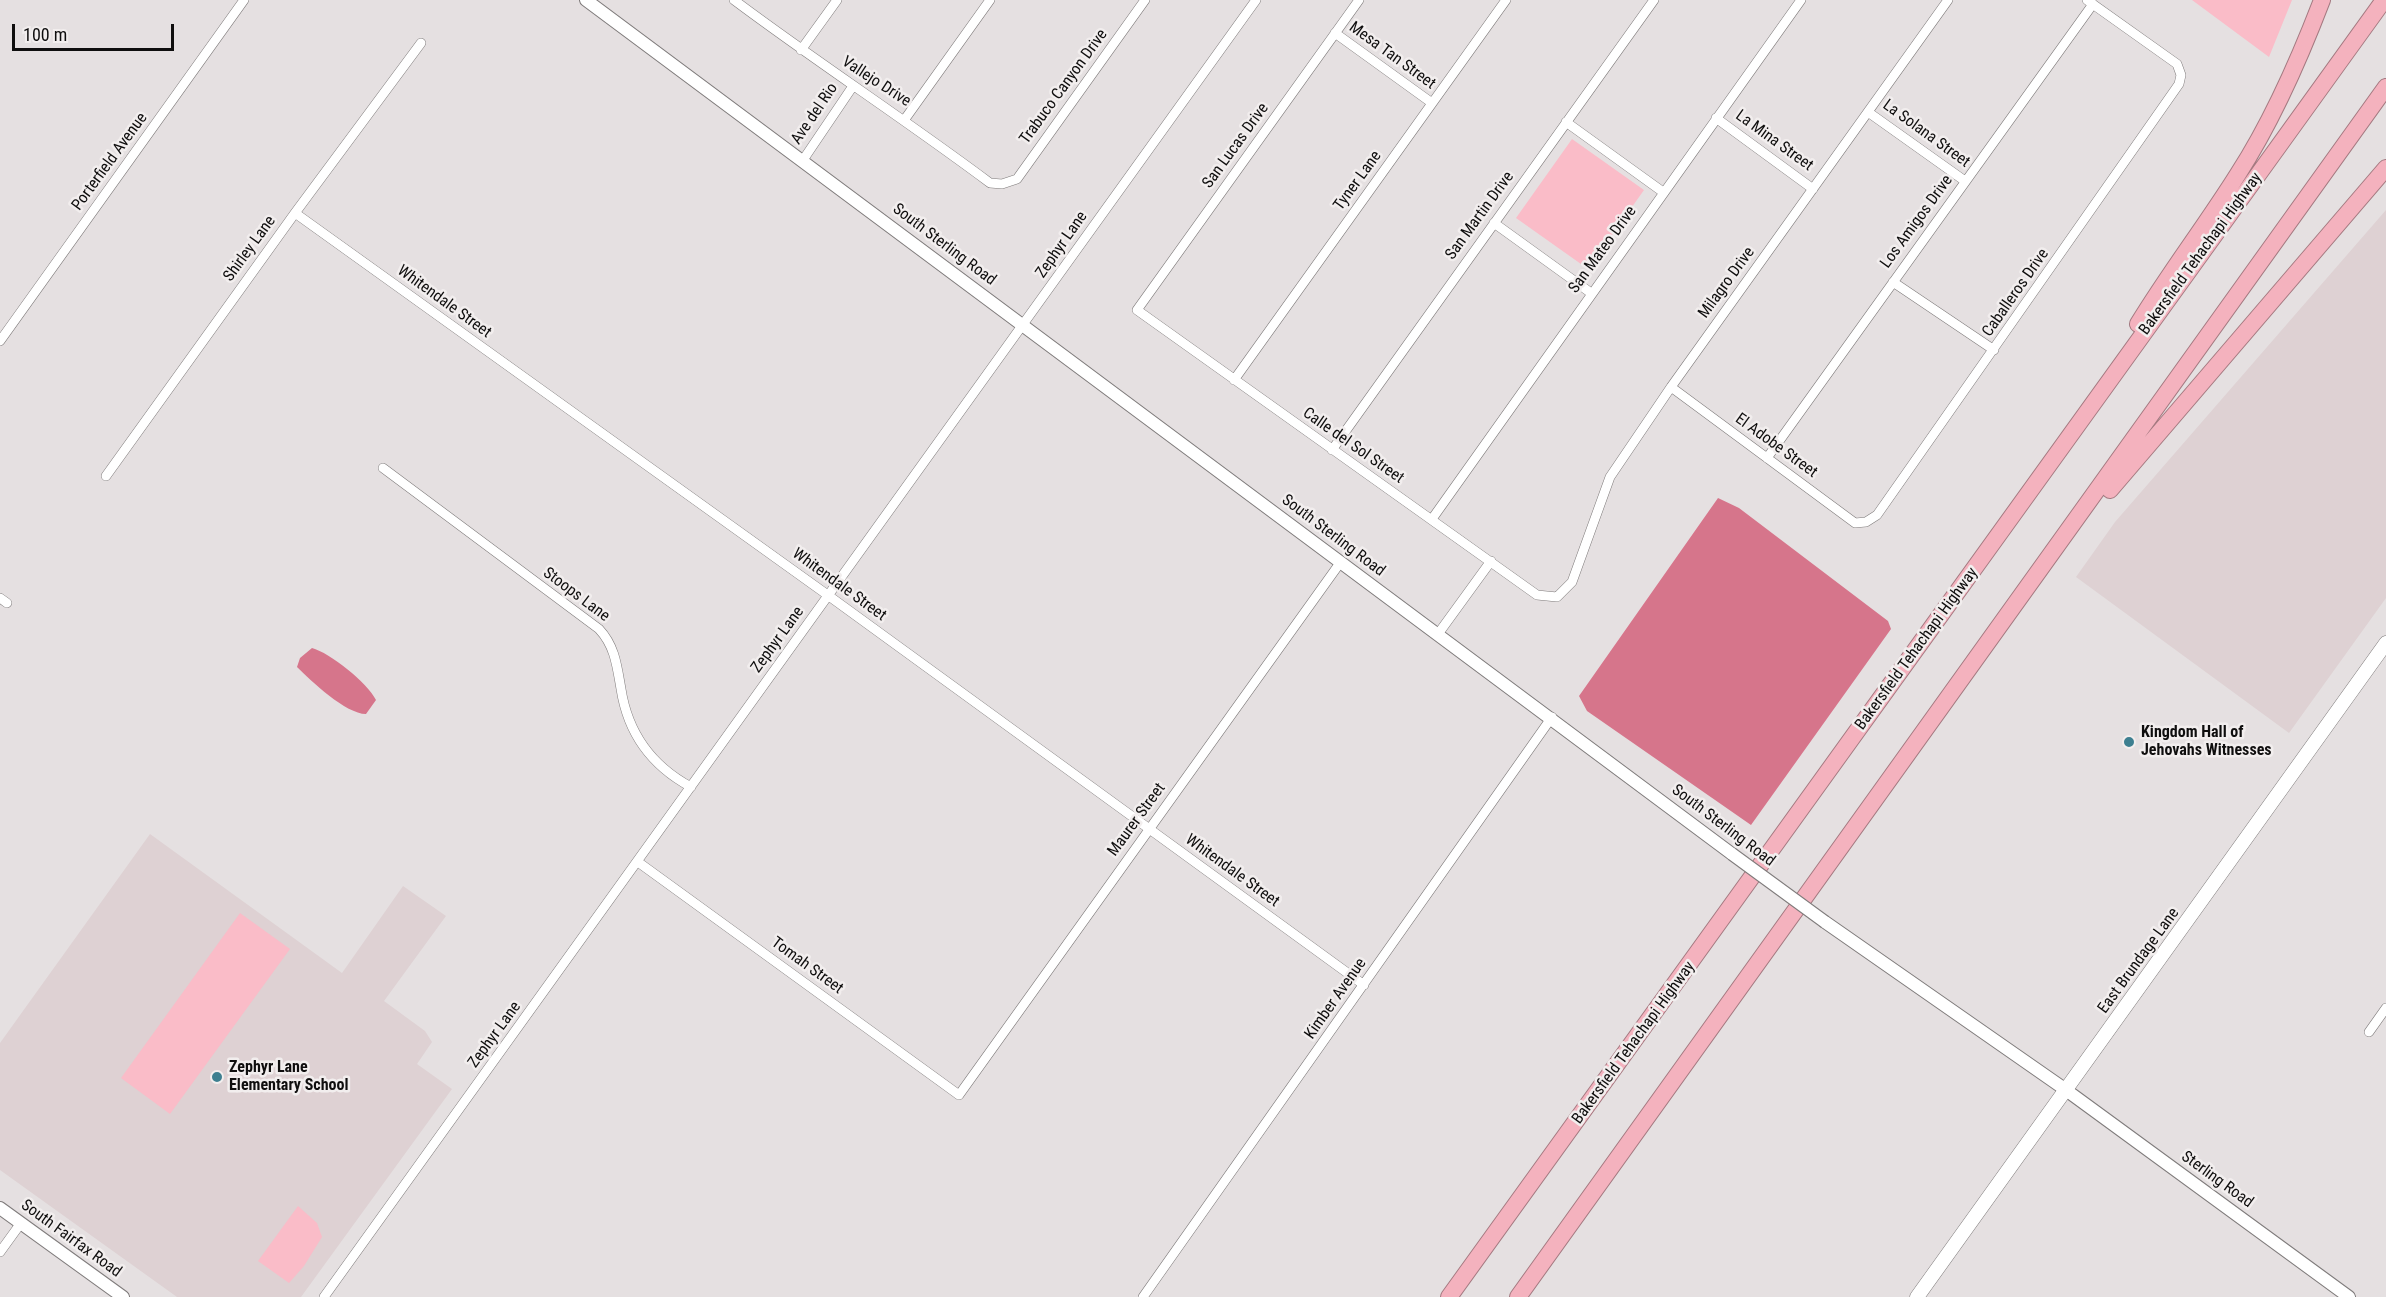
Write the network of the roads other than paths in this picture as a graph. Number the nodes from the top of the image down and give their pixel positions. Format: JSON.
{"nodes":[{"id":1,"x":244,"y":0,"type":"edge"},
{"id":2,"x":586,"y":0,"type":"edge"},
{"id":3,"x":734,"y":0,"type":"edge"},
{"id":4,"x":837,"y":0,"type":"edge"},
{"id":5,"x":990,"y":0,"type":"edge"},
{"id":6,"x":1145,"y":0,"type":"edge"},
{"id":7,"x":1256,"y":0,"type":"edge"},
{"id":8,"x":1359,"y":0,"type":"edge"},
{"id":9,"x":1506,"y":0,"type":"edge"},
{"id":10,"x":1654,"y":0,"type":"edge"},
{"id":11,"x":1801,"y":0,"type":"edge"},
{"id":12,"x":1948,"y":0,"type":"edge"},
{"id":13,"x":2322,"y":0,"type":"edge"},
{"id":14,"x":2384,"y":0,"type":"edge"},
{"id":15,"x":2090,"y":2,"type":"edge"},
{"id":16,"x":1335,"y":33,"type":"junction"},
{"id":17,"x":421,"y":43,"type":"dead end"},
{"id":18,"x":801,"y":50,"type":"junction"},
{"id":19,"x":853,"y":86,"type":"junction"},
{"id":20,"x":2386,"y":87,"type":"edge"},
{"id":21,"x":1432,"y":103,"type":"junction"},
{"id":22,"x":1868,"y":112,"type":"junction"},
{"id":23,"x":1716,"y":118,"type":"junction"},
{"id":24,"x":905,"y":119,"type":"junction"},
{"id":25,"x":1566,"y":122,"type":"junction"},
{"id":26,"x":803,"y":160,"type":"junction"},
{"id":27,"x":2386,"y":168,"type":"edge"},
{"id":28,"x":1965,"y":181,"type":"junction"},
{"id":29,"x":1002,"y":184,"type":"joint"},
{"id":30,"x":1813,"y":189,"type":"junction"},
{"id":31,"x":1664,"y":192,"type":"junction"},
{"id":32,"x":295,"y":213,"type":"junction"},
{"id":33,"x":1494,"y":224,"type":"junction"},
{"id":34,"x":1893,"y":282,"type":"junction"},
{"id":35,"x":1591,"y":293,"type":"junction"},
{"id":36,"x":1137,"y":310,"type":"joint"},
{"id":37,"x":1023,"y":325,"type":"junction"},
{"id":38,"x":0,"y":341,"type":"edge"},
{"id":39,"x":1994,"y":350,"type":"junction"},
{"id":40,"x":2117,"y":371,"type":"junction"},
{"id":41,"x":1234,"y":380,"type":"junction"},
{"id":42,"x":1671,"y":387,"type":"junction"},
{"id":43,"x":1332,"y":450,"type":"junction"},
{"id":44,"x":1767,"y":458,"type":"junction"},
{"id":45,"x":383,"y":468,"type":"dead end"},
{"id":46,"x":106,"y":476,"type":"dead end"},
{"id":47,"x":2083,"y":511,"type":"junction"},
{"id":48,"x":1432,"y":519,"type":"junction"},
{"id":49,"x":1866,"y":522,"type":"joint"},
{"id":50,"x":1491,"y":561,"type":"junction"},
{"id":51,"x":1340,"y":563,"type":"junction"},
{"id":52,"x":829,"y":596,"type":"junction"},
{"id":53,"x":1557,"y":597,"type":"joint"},
{"id":54,"x":1438,"y":634,"type":"junction"},
{"id":55,"x":2386,"y":643,"type":"edge"},
{"id":56,"x":1552,"y":717,"type":"junction"},
{"id":57,"x":691,"y":788,"type":"junction"},
{"id":58,"x":1149,"y":829,"type":"junction"},
{"id":59,"x":638,"y":862,"type":"junction"},
{"id":60,"x":1364,"y":985,"type":"junction"},
{"id":61,"x":2386,"y":1008,"type":"edge"},
{"id":62,"x":2369,"y":1032,"type":"dead end"},
{"id":63,"x":2066,"y":1090,"type":"junction"},
{"id":64,"x":958,"y":1095,"type":"joint"},
{"id":65,"x":0,"y":1208,"type":"edge"},
{"id":66,"x":21,"y":1223,"type":"junction"},
{"id":67,"x":0,"y":1252,"type":"edge"},
{"id":68,"x":123,"y":1297,"type":"edge"},
{"id":69,"x":324,"y":1297,"type":"edge"},
{"id":70,"x":1143,"y":1297,"type":"edge"},
{"id":71,"x":1449,"y":1297,"type":"edge"},
{"id":72,"x":1518,"y":1297,"type":"edge"},
{"id":73,"x":1917,"y":1297,"type":"edge"},
{"id":74,"x":2349,"y":1297,"type":"edge"}],
"edges":[{"from":1,"to":38,"type":"street","name":"Porterfield Avenue"},
{"from":2,"to":26,"type":"street","name":"South Sterling Road"},
{"from":3,"to":18,"type":"street","name":"Vallejo Drive"},
{"from":4,"to":18,"type":"street"},
{"from":5,"to":24,"type":"street"},
{"from":6,"to":29,"type":"street","name":"Trabuco Canyon Drive"},
{"from":7,"to":37,"type":"street","name":"Zephyr Lane"},
{"from":8,"to":16,"type":"street","name":"San Lucas Drive"},
{"from":9,"to":21,"type":"street","name":"Tyner Lane"},
{"from":10,"to":25,"type":"street","name":"San Martin Drive"},
{"from":11,"to":23,"type":"street","name":"San Mateo Drive"},
{"from":12,"to":22,"type":"street","name":"Milagro Drive"},
{"from":13,"to":40,"type":"highway"},
{"from":14,"to":40,"type":"highway","name":"Bakersfield Tehachapi Highway"},
{"from":15,"to":28,"type":"street","name":"Los Amigos Drive"},
{"from":15,"to":39,"type":"street","name":"Caballeros Drive"},
{"from":16,"to":21,"type":"street","name":"Mesa Tan Street"},
{"from":16,"to":36,"type":"street","name":"San Lucas Drive"},
{"from":17,"to":32,"type":"street","name":"Shirley Lane"},
{"from":18,"to":19,"type":"street","name":"Vallejo Drive"},
{"from":19,"to":24,"type":"street","name":"Vallejo Drive"},
{"from":19,"to":26,"type":"street","name":"Ave del Rio"},
{"from":20,"to":47,"type":"highway"},
{"from":21,"to":41,"type":"street","name":"Tyner Lane"},
{"from":22,"to":28,"type":"street","name":"La Solana Street"},
{"from":22,"to":30,"type":"street","name":"Milagro Drive"},
{"from":23,"to":30,"type":"street","name":"La Mina Street"},
{"from":23,"to":31,"type":"street","name":"San Mateo Drive"},
{"from":24,"to":29,"type":"street","name":"Vallejo Drive"},
{"from":25,"to":31,"type":"street"},
{"from":25,"to":33,"type":"street","name":"San Martin Drive"},
{"from":26,"to":37,"type":"street","name":"South Sterling Road"},
{"from":27,"to":47,"type":"highway"},
{"from":28,"to":34,"type":"street","name":"Los Amigos Drive"},
{"from":30,"to":42,"type":"street","name":"Milagro Drive"},
{"from":31,"to":35,"type":"street","name":"San Mateo Drive"},
{"from":32,"to":46,"type":"street","name":"Shirley Lane"},
{"from":32,"to":52,"type":"street","name":"Whitendale Street"},
{"from":33,"to":35,"type":"street"},
{"from":33,"to":43,"type":"street","name":"San Martin Drive"},
{"from":34,"to":39,"type":"street"},
{"from":34,"to":44,"type":"street","name":"Los Amigos Drive"},
{"from":35,"to":48,"type":"street","name":"San Mateo Drive"},
{"from":36,"to":41,"type":"street","name":"Calle del Sol Street"},
{"from":37,"to":51,"type":"street","name":"South Sterling Road"},
{"from":37,"to":52,"type":"street","name":"Zephyr Lane"},
{"from":39,"to":49,"type":"street","name":"Caballeros Drive"},
{"from":40,"to":71,"type":"highway","name":"Bakersfield Tehachapi Highway"},
{"from":41,"to":43,"type":"street","name":"Calle del Sol Street"},
{"from":42,"to":44,"type":"street","name":"El Adobe Street"},
{"from":42,"to":53,"type":"street","name":"Milagro Drive"},
{"from":43,"to":48,"type":"street","name":"Calle del Sol Street"},
{"from":44,"to":49,"type":"street","name":"El Adobe Street"},
{"from":45,"to":57,"type":"street","name":"Stoops Lane"},
{"from":47,"to":72,"type":"highway"},
{"from":48,"to":50,"type":"street","name":"Calle del Sol Street"},
{"from":50,"to":53,"type":"street","name":"Calle del Sol Street"},
{"from":50,"to":54,"type":"street"},
{"from":51,"to":54,"type":"street","name":"South Sterling Road"},
{"from":51,"to":58,"type":"street","name":"Maurer Street"},
{"from":52,"to":57,"type":"street","name":"Zephyr Lane"},
{"from":52,"to":58,"type":"street","name":"Whitendale Street"},
{"from":54,"to":56,"type":"street","name":"South Sterling Road"},
{"from":55,"to":63,"type":"main road","name":"East Brundage Lane"},
{"from":56,"to":60,"type":"street","name":"Kimber Avenue"},
{"from":56,"to":63,"type":"street","name":"South Sterling Road","bridge":true},
{"from":57,"to":59,"type":"street","name":"Zephyr Lane"},
{"from":58,"to":60,"type":"street","name":"Whitendale Street"},
{"from":58,"to":64,"type":"street","name":"Maurer Street"},
{"from":59,"to":64,"type":"street","name":"Tomah Street"},
{"from":59,"to":69,"type":"street","name":"Zephyr Lane"},
{"from":60,"to":70,"type":"street","name":"Kimber Avenue"},
{"from":61,"to":62,"type":"street"},
{"from":63,"to":73,"type":"main road","name":"East Brundage Lane"},
{"from":63,"to":74,"type":"street","name":"Sterling Road"},
{"from":65,"to":66,"type":"street","name":"South Fairfax Road"},
{"from":66,"to":67,"type":"street"},
{"from":66,"to":68,"type":"street","name":"South Fairfax Road"}]}
